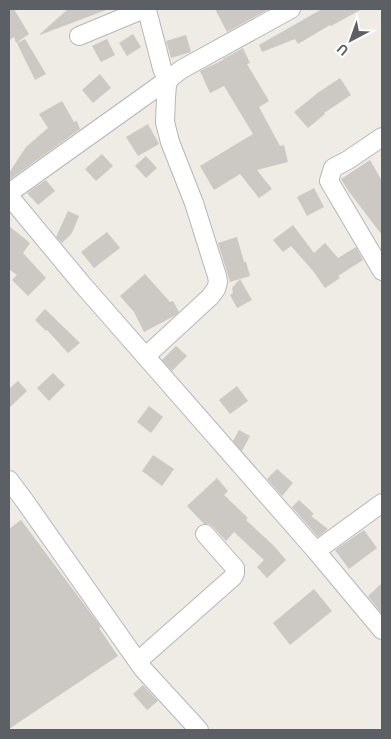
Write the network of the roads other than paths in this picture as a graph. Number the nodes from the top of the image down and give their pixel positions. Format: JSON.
{"nodes":[{"id":1,"x":291,"y":9,"type":"edge"},
{"id":2,"x":79,"y":36,"type":"dead end"},
{"id":3,"x":170,"y":78,"type":"junction"},
{"id":4,"x":382,"y":137,"type":"edge"},
{"id":5,"x":9,"y":194,"type":"edge"},
{"id":6,"x":382,"y":271,"type":"edge"},
{"id":7,"x":146,"y":356,"type":"junction"},
{"id":8,"x":9,"y":480,"type":"edge"},
{"id":9,"x":382,"y":503,"type":"edge"},
{"id":10,"x":205,"y":534,"type":"dead end"},
{"id":11,"x":316,"y":551,"type":"junction"},
{"id":12,"x":382,"y":630,"type":"edge"},
{"id":13,"x":138,"y":661,"type":"junction"},
{"id":14,"x":199,"y":730,"type":"edge"}],
"edges":[{"from":1,"to":3,"type":"street"},
{"from":2,"to":3,"type":"street"},
{"from":3,"to":5,"type":"street"},
{"from":3,"to":7,"type":"street"},
{"from":4,"to":6,"type":"street"},
{"from":5,"to":7,"type":"street"},
{"from":7,"to":11,"type":"street"},
{"from":8,"to":13,"type":"street"},
{"from":9,"to":11,"type":"street"},
{"from":10,"to":13,"type":"street"},
{"from":11,"to":12,"type":"street"},
{"from":13,"to":14,"type":"street"}]}
